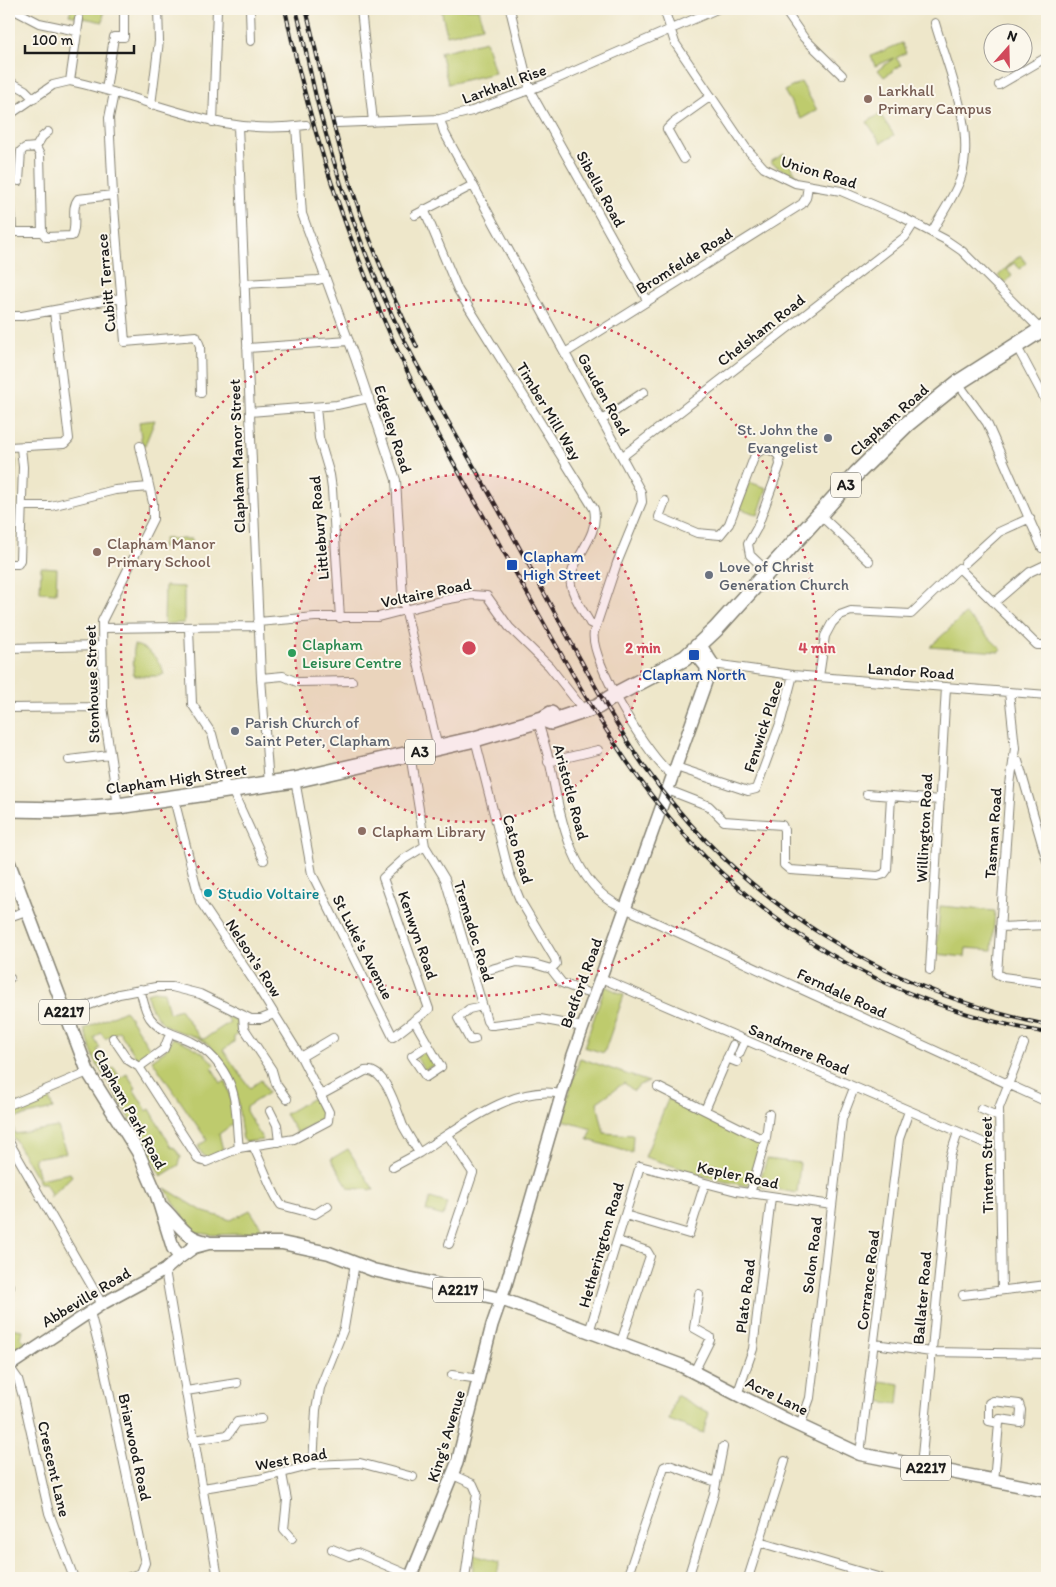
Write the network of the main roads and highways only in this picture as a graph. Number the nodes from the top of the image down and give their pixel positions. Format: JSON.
{"nodes":[{"id":1,"x":1044,"y":328,"type":"edge"},
{"id":2,"x":696,"y":647,"type":"junction"},
{"id":3,"x":706,"y":682,"type":"junction"},
{"id":4,"x":615,"y":695,"type":"junction"},
{"id":5,"x":541,"y":720,"type":"junction"},
{"id":6,"x":11,"y":812,"type":"edge"},
{"id":7,"x":9,"y":863,"type":"edge"},
{"id":8,"x":160,"y":1205,"type":"junction"},
{"id":9,"x":210,"y":1243,"type":"junction"},
{"id":10,"x":180,"y":1257,"type":"junction"},
{"id":11,"x":501,"y":1299,"type":"junction"},
{"id":12,"x":9,"y":1366,"type":"edge"},
{"id":13,"x":1047,"y":1491,"type":"edge"},
{"id":14,"x":411,"y":1577,"type":"edge"}],
"edges":[{"from":1,"to":2,"type":"highway","name":"Clapham Road","number":"A3"},
{"from":2,"to":3,"type":"main road"},
{"from":2,"to":3,"type":"main road","name":"Bedford Road"},
{"from":2,"to":4,"type":"highway","name":"Clapham High Street","number":"A3"},
{"from":3,"to":11,"type":"main road","name":"Bedford Road"},
{"from":4,"to":5,"type":"highway","name":"Clapham High Street","number":"A3"},
{"from":4,"to":5,"type":"highway","name":"Clapham High Street","number":"A3"},
{"from":5,"to":6,"type":"highway","name":"Clapham High Street","number":"A3"},
{"from":7,"to":8,"type":"main road","name":"Clapham Park Road","number":"A2217"},
{"from":8,"to":9,"type":"main road"},
{"from":8,"to":10,"type":"main road","name":"Clapham Park Road","number":"A2217"},
{"from":9,"to":10,"type":"main road","number":"A2217"},
{"from":9,"to":11,"type":"main road","number":"A2217"},
{"from":10,"to":12,"type":"main road","name":"Abbeville Road"},
{"from":11,"to":13,"type":"main road","name":"Acre Lane","number":"A2217"},
{"from":11,"to":14,"type":"main road","name":"King's Avenue"}]}
